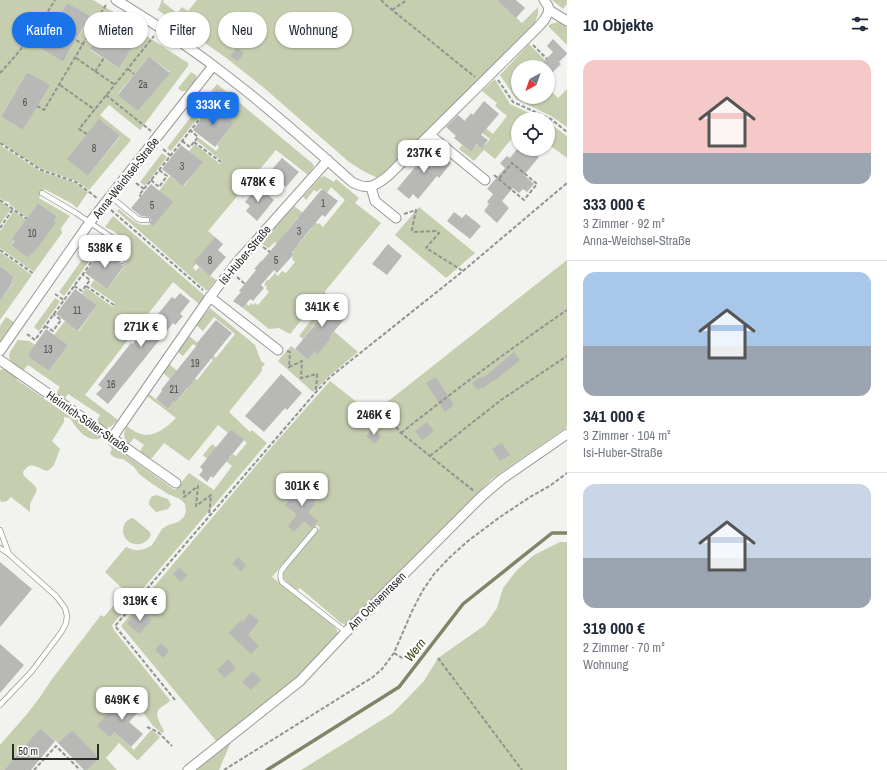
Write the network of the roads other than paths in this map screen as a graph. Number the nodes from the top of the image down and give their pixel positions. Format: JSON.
{"nodes":[{"id":1,"x":116,"y":0,"type":"edge"},
{"id":2,"x":544,"y":0,"type":"edge"},
{"id":3,"x":549,"y":10,"type":"junction"},
{"id":4,"x":567,"y":21,"type":"edge"},
{"id":5,"x":213,"y":66,"type":"junction"},
{"id":6,"x":430,"y":135,"type":"junction"},
{"id":7,"x":328,"y":160,"type":"junction"},
{"id":8,"x":488,"y":176,"type":"road end"},
{"id":9,"x":372,"y":186,"type":"junction"},
{"id":10,"x":42,"y":193,"type":"dead end"},
{"id":11,"x":110,"y":196,"type":"junction"},
{"id":12,"x":396,"y":218,"type":"road end"},
{"id":13,"x":147,"y":220,"type":"dead end"},
{"id":14,"x":90,"y":222,"type":"junction"},
{"id":15,"x":122,"y":261,"type":"dead end"},
{"id":16,"x":210,"y":297,"type":"junction"},
{"id":17,"x":278,"y":350,"type":"road end"},
{"id":18,"x":0,"y":351,"type":"edge"},
{"id":19,"x":0,"y":360,"type":"edge"},
{"id":20,"x":567,"y":434,"type":"edge"},
{"id":21,"x":112,"y":438,"type":"junction"},
{"id":22,"x":180,"y":484,"type":"road end"},
{"id":23,"x":0,"y":530,"type":"edge"},
{"id":24,"x":315,"y":530,"type":"dead end"},
{"id":25,"x":0,"y":548,"type":"edge"},
{"id":26,"x":9,"y":554,"type":"junction"},
{"id":27,"x":346,"y":632,"type":"junction"},
{"id":28,"x":0,"y":705,"type":"edge"},
{"id":29,"x":188,"y":770,"type":"edge"}],
"edges":[{"from":1,"to":5,"type":"street"},
{"from":2,"to":3,"type":"street"},
{"from":3,"to":4,"type":"street"},
{"from":3,"to":6,"type":"street"},
{"from":5,"to":7,"type":"street"},
{"from":5,"to":11,"type":"street","name":"Anna-Weichsel-Straße"},
{"from":6,"to":8,"type":"street"},
{"from":6,"to":9,"type":"street"},
{"from":7,"to":9,"type":"street"},
{"from":7,"to":16,"type":"street","name":"Isi-Huber-Straße"},
{"from":9,"to":12,"type":"street"},
{"from":10,"to":14,"type":"lane"},
{"from":11,"to":13,"type":"lane"},
{"from":11,"to":14,"type":"street","name":"Anna-Weichsel-Straße"},
{"from":14,"to":15,"type":"lane"},
{"from":14,"to":18,"type":"street","name":"Anna-Weichsel-Straße"},
{"from":16,"to":17,"type":"street","name":"Isi-Huber-Straße"},
{"from":16,"to":21,"type":"street","name":"Isi-Huber-Straße"},
{"from":19,"to":21,"type":"street","name":"Heinrich-Söller-Straße"},
{"from":20,"to":27,"type":"street","name":"Am Ochsenrasen"},
{"from":21,"to":22,"type":"street","name":"Heinrich-Söller-Straße"},
{"from":23,"to":26,"type":"lane"},
{"from":24,"to":27,"type":"lane"},
{"from":25,"to":26,"type":"lane"},
{"from":26,"to":28,"type":"lane"},
{"from":27,"to":29,"type":"street","name":"Am Ochsenrasen"}]}
